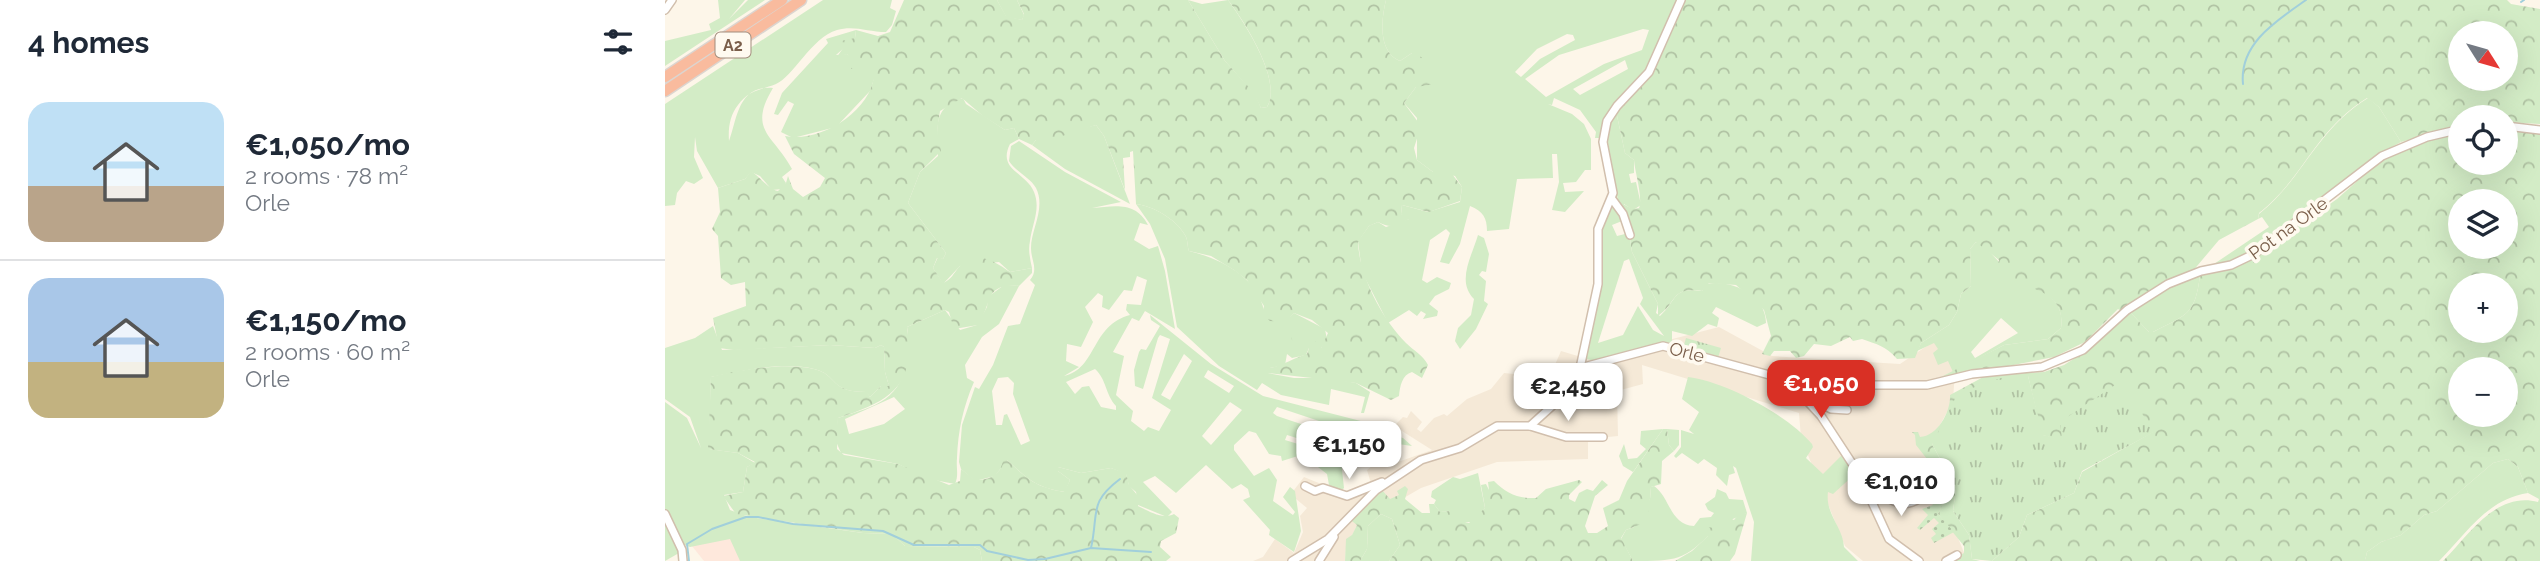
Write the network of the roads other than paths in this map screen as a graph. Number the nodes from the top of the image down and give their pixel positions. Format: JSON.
{"nodes":[{"id":1,"x":672,"y":0,"type":"edge"},
{"id":2,"x":782,"y":0,"type":"edge"},
{"id":3,"x":801,"y":0,"type":"edge"},
{"id":4,"x":1681,"y":0,"type":"edge"},
{"id":5,"x":665,"y":10,"type":"edge"},
{"id":6,"x":665,"y":78,"type":"edge"},
{"id":7,"x":665,"y":91,"type":"edge"},
{"id":8,"x":2518,"y":127,"type":"edge"},
{"id":9,"x":2540,"y":130,"type":"edge"},
{"id":10,"x":2448,"y":132,"type":"edge"},
{"id":11,"x":1612,"y":199,"type":"junction"},
{"id":12,"x":1630,"y":235,"type":"dead end"},
{"id":13,"x":1580,"y":368,"type":"junction"},
{"id":14,"x":1800,"y":390,"type":"junction"},
{"id":15,"x":1847,"y":410,"type":"dead end"},
{"id":16,"x":1530,"y":426,"type":"junction"},
{"id":17,"x":1603,"y":437,"type":"dead end"},
{"id":18,"x":1859,"y":474,"type":"junction"},
{"id":19,"x":1390,"y":480,"type":"junction"},
{"id":20,"x":1941,"y":482,"type":"dead end"},
{"id":21,"x":1305,"y":486,"type":"dead end"},
{"id":22,"x":665,"y":514,"type":"edge"},
{"id":23,"x":1343,"y":521,"type":"junction"},
{"id":24,"x":1957,"y":555,"type":"dead end"},
{"id":25,"x":1321,"y":560,"type":"edge"},
{"id":26,"x":684,"y":561,"type":"edge"},
{"id":27,"x":1292,"y":561,"type":"edge"},
{"id":28,"x":1919,"y":561,"type":"edge"},
{"id":29,"x":1946,"y":561,"type":"edge"}],
"edges":[{"from":1,"to":5,"type":"street"},
{"from":2,"to":6,"type":"highway","number":"A2"},
{"from":3,"to":7,"type":"highway","number":"A2"},
{"from":4,"to":11,"type":"street"},
{"from":8,"to":9,"type":"street"},
{"from":10,"to":14,"type":"street","name":"Pot na Orle"},
{"from":11,"to":12,"type":"street"},
{"from":11,"to":13,"type":"street"},
{"from":13,"to":14,"type":"street","name":"Orle"},
{"from":13,"to":16,"type":"street"},
{"from":14,"to":15,"type":"street","name":"Orle"},
{"from":14,"to":18,"type":"street"},
{"from":16,"to":17,"type":"street"},
{"from":16,"to":19,"type":"street"},
{"from":18,"to":20,"type":"street"},
{"from":18,"to":28,"type":"street"},
{"from":19,"to":21,"type":"street"},
{"from":19,"to":23,"type":"street"},
{"from":22,"to":26,"type":"street"},
{"from":23,"to":25,"type":"street"},
{"from":23,"to":27,"type":"street"},
{"from":24,"to":29,"type":"street"}]}
